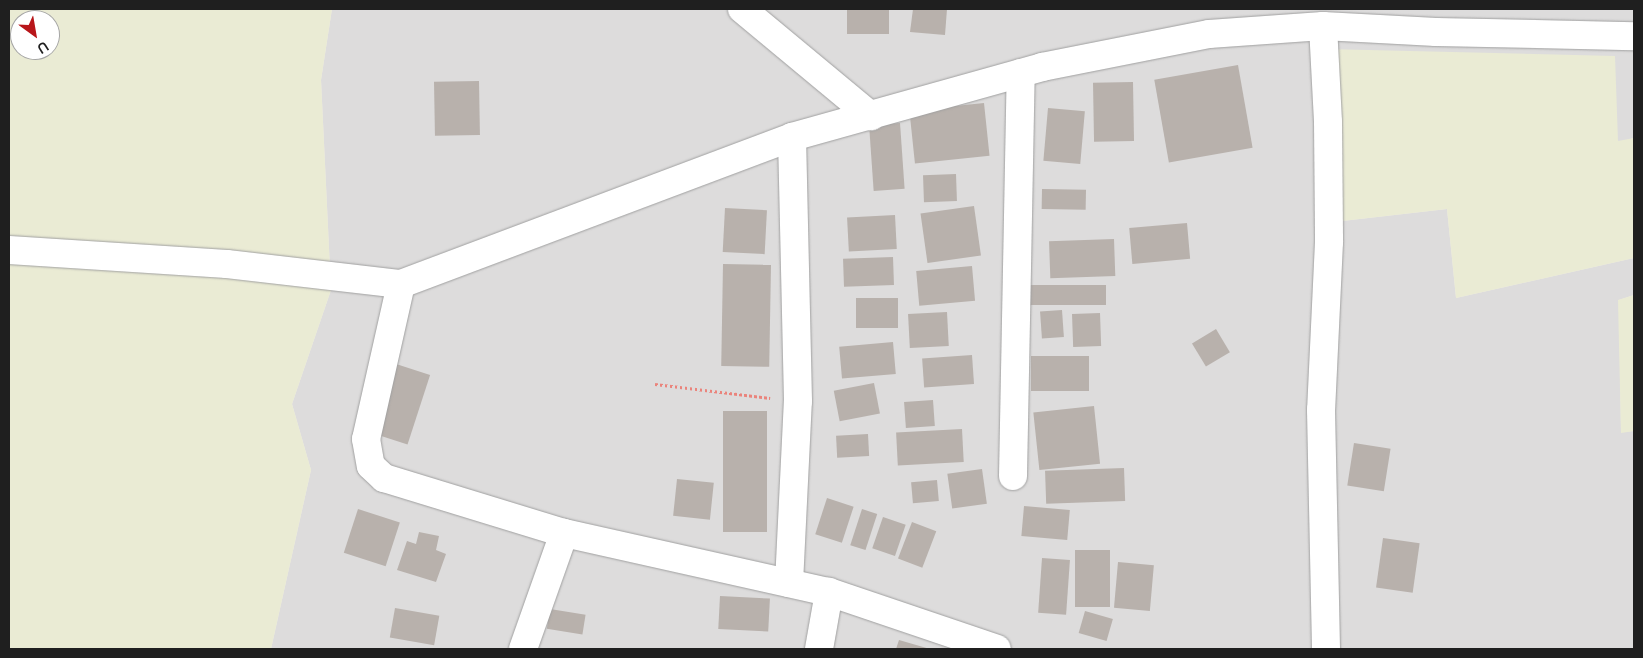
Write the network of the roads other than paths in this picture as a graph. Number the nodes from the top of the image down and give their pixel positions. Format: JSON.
{"nodes":[{"id":1,"x":742,"y":9,"type":"edge"},
{"id":2,"x":1323,"y":26,"type":"junction"},
{"id":3,"x":1634,"y":36,"type":"edge"},
{"id":4,"x":1021,"y":74,"type":"junction"},
{"id":5,"x":871,"y":116,"type":"junction"},
{"id":6,"x":792,"y":137,"type":"junction"},
{"id":7,"x":9,"y":250,"type":"edge"},
{"id":8,"x":401,"y":284,"type":"junction"},
{"id":9,"x":1013,"y":476,"type":"dead end"},
{"id":10,"x":564,"y":533,"type":"junction"},
{"id":11,"x":789,"y":582,"type":"junction"},
{"id":12,"x":829,"y":592,"type":"junction"},
{"id":13,"x":523,"y":649,"type":"edge"},
{"id":14,"x":819,"y":649,"type":"edge"},
{"id":15,"x":998,"y":649,"type":"edge"},
{"id":16,"x":1326,"y":649,"type":"edge"}],
"edges":[{"from":1,"to":5,"type":"street"},
{"from":2,"to":3,"type":"street"},
{"from":2,"to":4,"type":"street"},
{"from":2,"to":16,"type":"street"},
{"from":4,"to":5,"type":"street"},
{"from":4,"to":9,"type":"street"},
{"from":5,"to":6,"type":"street"},
{"from":6,"to":8,"type":"street"},
{"from":6,"to":11,"type":"street"},
{"from":7,"to":8,"type":"street"},
{"from":8,"to":10,"type":"street"},
{"from":10,"to":11,"type":"street"},
{"from":10,"to":13,"type":"street"},
{"from":11,"to":12,"type":"street"},
{"from":12,"to":14,"type":"street"},
{"from":12,"to":15,"type":"street"}]}
